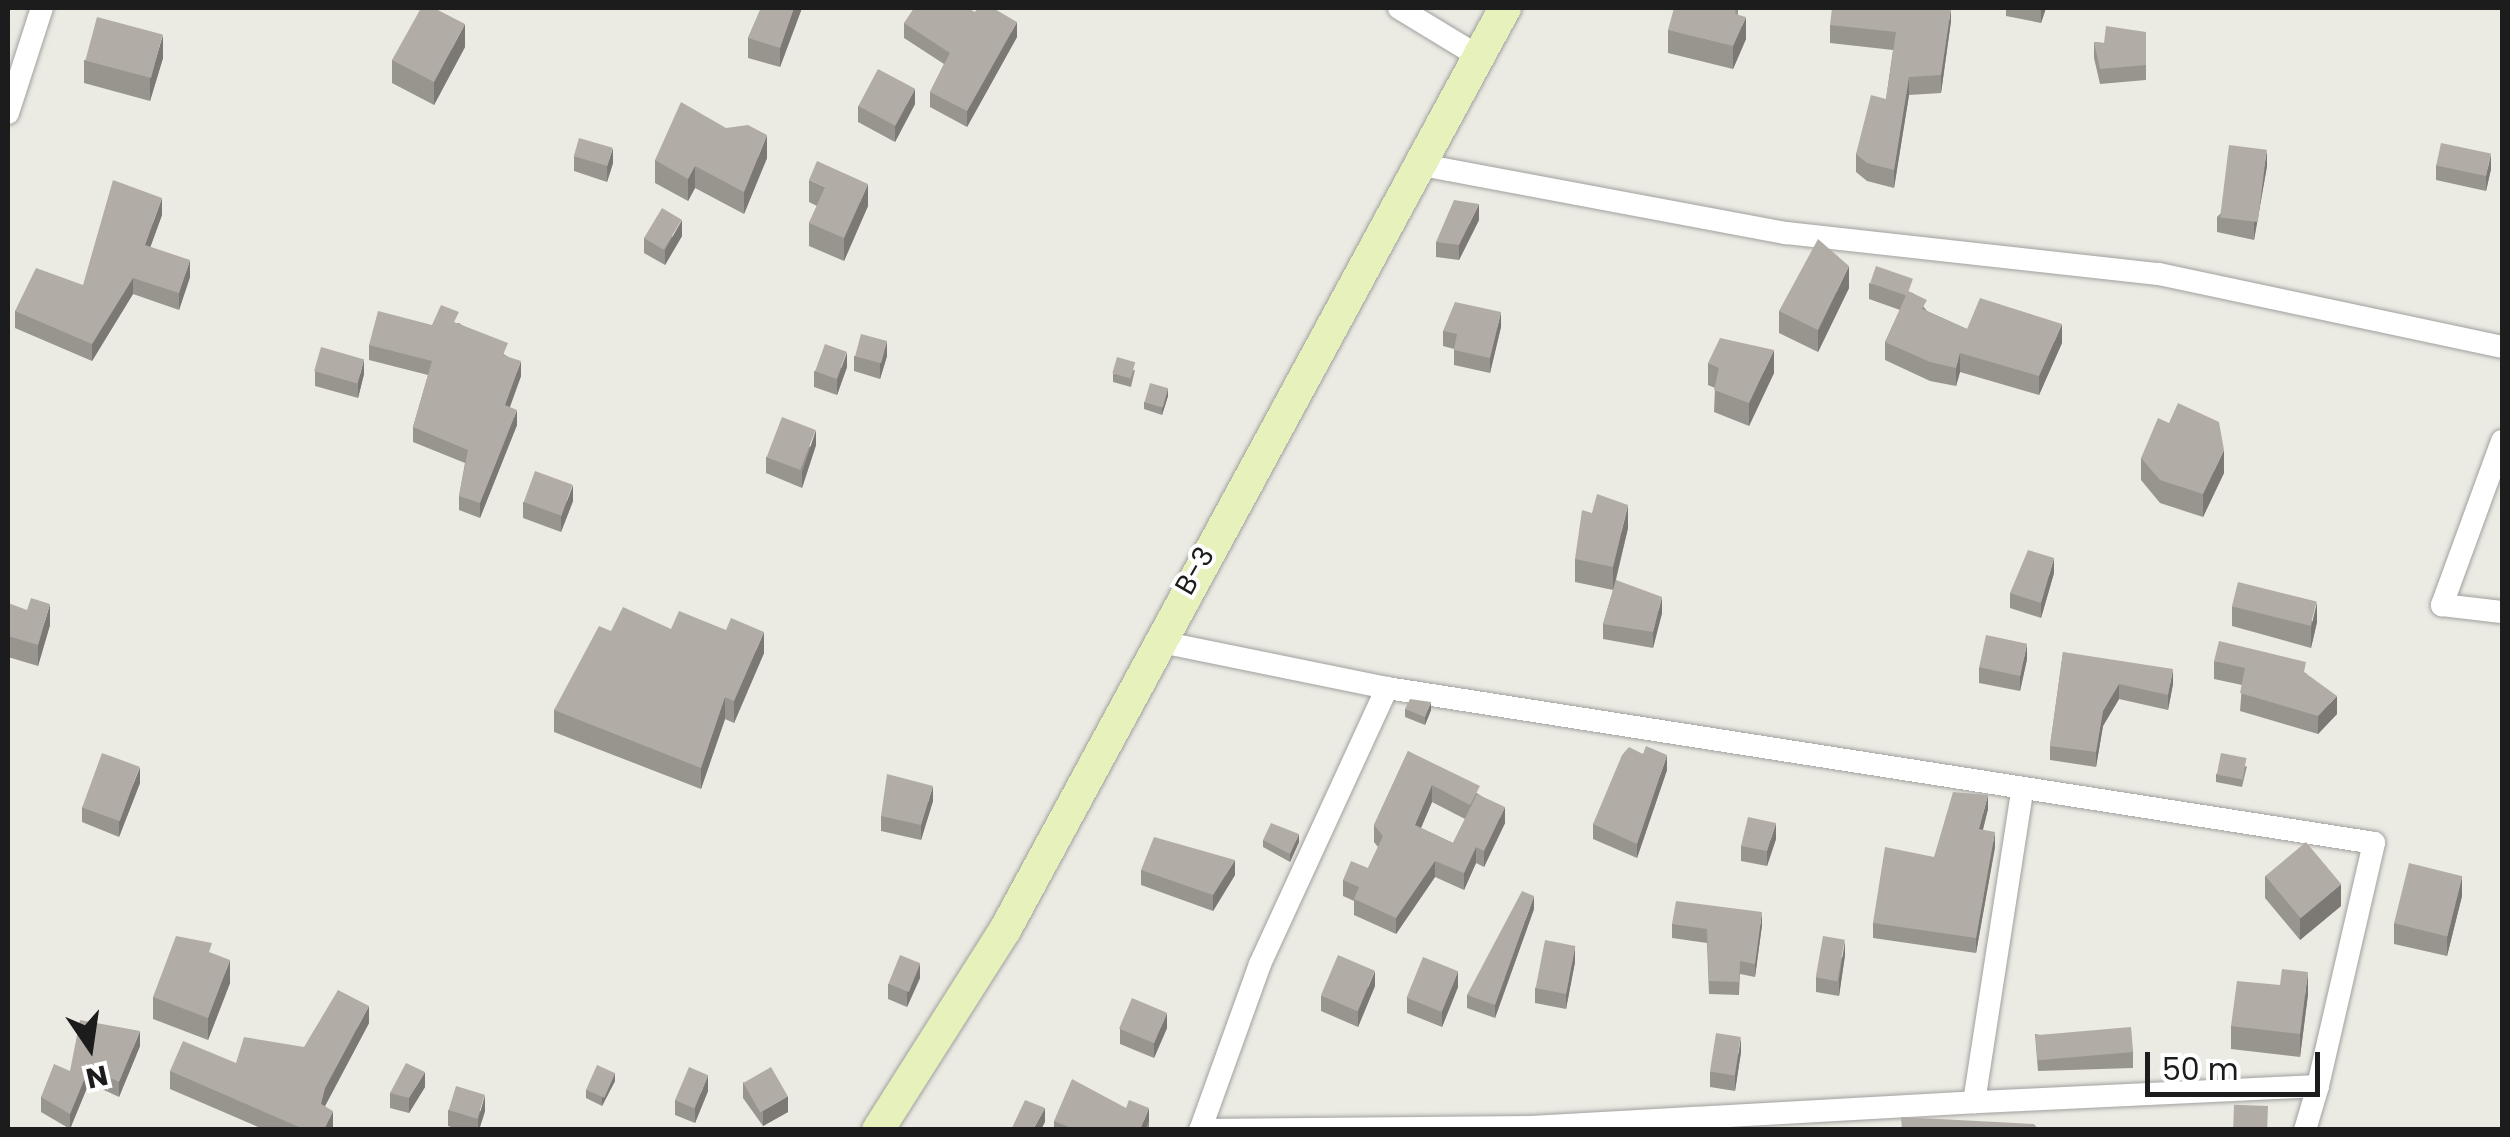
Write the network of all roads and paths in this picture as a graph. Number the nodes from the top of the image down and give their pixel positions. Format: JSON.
{"nodes":[{"id":1,"x":42,"y":8,"type":"edge"},
{"id":2,"x":1399,"y":8,"type":"edge"},
{"id":3,"x":1504,"y":8,"type":"edge"},
{"id":4,"x":1478,"y":56,"type":"junction"},
{"id":5,"x":8,"y":113,"type":"edge"},
{"id":6,"x":1422,"y":165,"type":"junction"},
{"id":7,"x":2502,"y":347,"type":"edge"},
{"id":8,"x":2502,"y":441,"type":"edge"},
{"id":9,"x":2502,"y":612,"type":"edge"},
{"id":10,"x":1156,"y":641,"type":"junction"},
{"id":11,"x":1386,"y":688,"type":"junction"},
{"id":12,"x":2022,"y":792,"type":"junction"},
{"id":13,"x":2318,"y":1086,"type":"junction"},
{"id":14,"x":1974,"y":1102,"type":"junction"},
{"id":15,"x":1200,"y":1129,"type":"edge"},
{"id":16,"x":878,"y":1130,"type":"edge"},
{"id":17,"x":2305,"y":1130,"type":"edge"}],
"edges":[{"from":1,"to":5,"type":"street"},
{"from":2,"to":4,"type":"street"},
{"from":3,"to":4,"type":"main road","name":"B-3"},
{"from":4,"to":6,"type":"main road","name":"B-3"},
{"from":6,"to":7,"type":"street"},
{"from":6,"to":10,"type":"main road","name":"B-3"},
{"from":8,"to":9,"type":"street"},
{"from":10,"to":11,"type":"street"},
{"from":10,"to":16,"type":"main road","name":"B-3"},
{"from":11,"to":12,"type":"street"},
{"from":11,"to":15,"type":"street"},
{"from":12,"to":13,"type":"street"},
{"from":12,"to":14,"type":"street"},
{"from":13,"to":14,"type":"street"},
{"from":13,"to":17,"type":"street"},
{"from":14,"to":15,"type":"street"}]}
